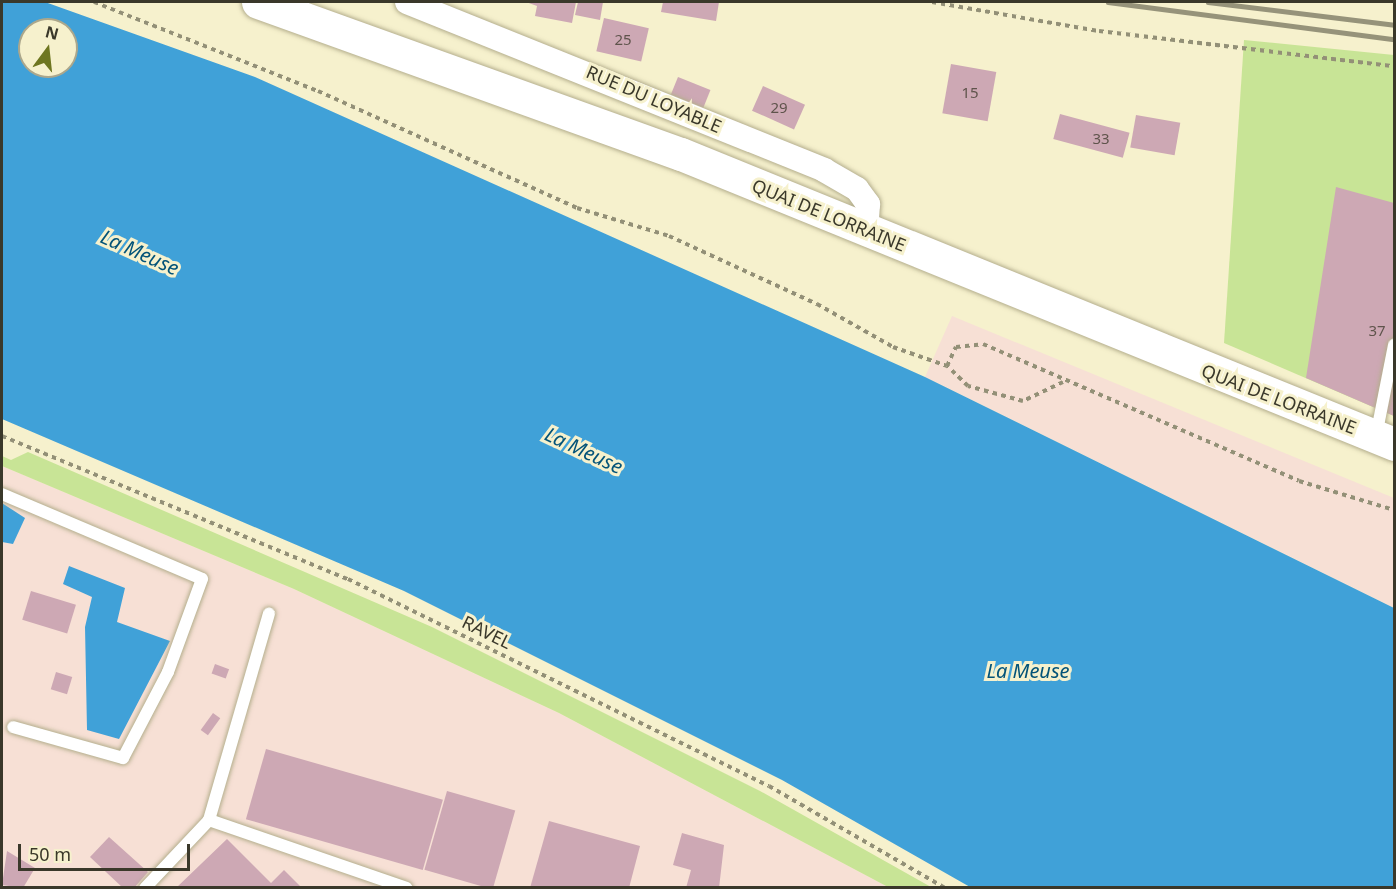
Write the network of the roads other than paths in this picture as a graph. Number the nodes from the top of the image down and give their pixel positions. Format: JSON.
{"nodes":[{"id":1,"x":258,"y":2,"type":"edge"},
{"id":2,"x":406,"y":2,"type":"edge"},
{"id":3,"x":866,"y":230,"type":"junction"},
{"id":4,"x":1395,"y":345,"type":"edge"},
{"id":5,"x":1385,"y":440,"type":"edge"},
{"id":6,"x":2,"y":494,"type":"edge"},
{"id":7,"x":269,"y":614,"type":"dead end"},
{"id":8,"x":13,"y":727,"type":"dead end"},
{"id":9,"x":209,"y":820,"type":"junction"},
{"id":10,"x":145,"y":888,"type":"edge"},
{"id":11,"x":407,"y":888,"type":"edge"}],
"edges":[{"from":1,"to":3,"type":"main road","name":"QUAI DE LORRAINE"},
{"from":2,"to":3,"type":"street","name":"RUE DU LOYABLE"},
{"from":3,"to":5,"type":"main road","name":"QUAI DE LORRAINE"},
{"from":4,"to":5,"type":"lane"},
{"from":6,"to":8,"type":"lane"},
{"from":7,"to":9,"type":"lane"},
{"from":9,"to":10,"type":"lane"},
{"from":9,"to":11,"type":"lane"}]}
